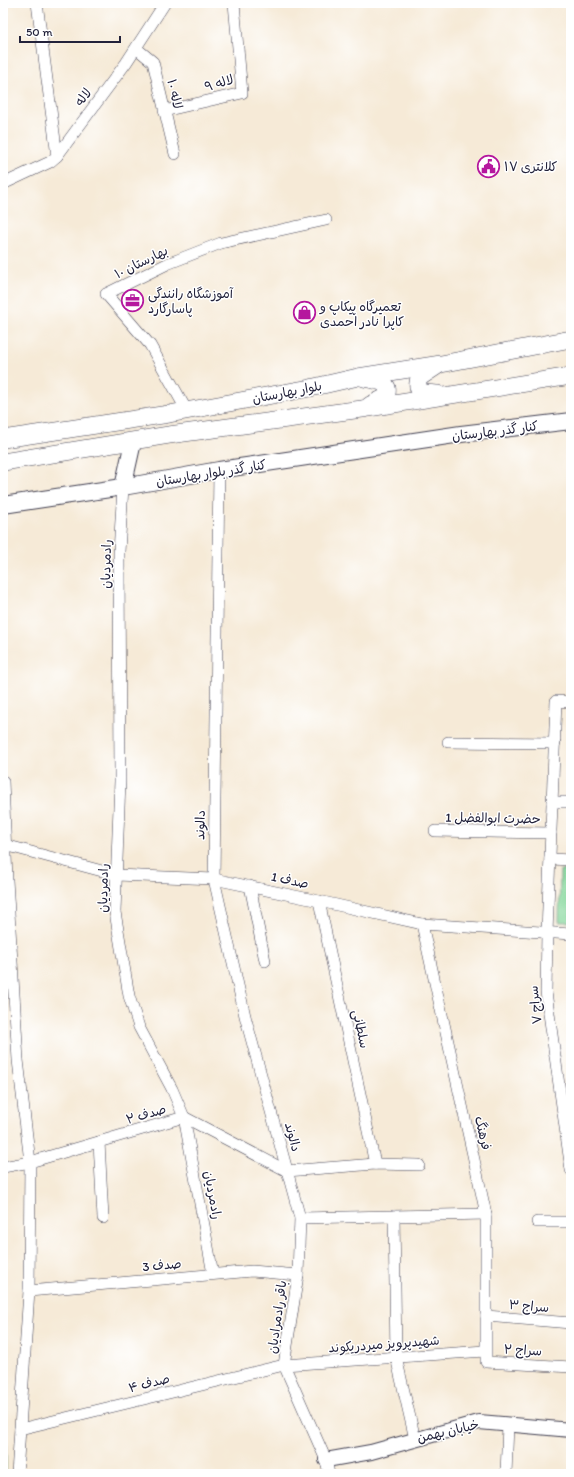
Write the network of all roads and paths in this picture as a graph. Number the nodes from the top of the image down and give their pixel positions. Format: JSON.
{"nodes":[{"id":1,"x":37,"y":3,"type":"edge"},
{"id":2,"x":165,"y":3,"type":"edge"},
{"id":3,"x":234,"y":3,"type":"edge"},
{"id":4,"x":136,"y":48,"type":"junction"},
{"id":5,"x":164,"y":111,"type":"junction"},
{"id":6,"x":176,"y":154,"type":"dead end"},
{"id":7,"x":57,"y":156,"type":"junction"},
{"id":8,"x":3,"y":184,"type":"edge"},
{"id":9,"x":326,"y":220,"type":"dead end"},
{"id":10,"x":571,"y":340,"type":"edge"},
{"id":11,"x":440,"y":364,"type":"junction"},
{"id":12,"x":571,"y":376,"type":"edge"},
{"id":13,"x":358,"y":377,"type":"junction"},
{"id":14,"x":448,"y":395,"type":"junction"},
{"id":15,"x":362,"y":408,"type":"junction"},
{"id":16,"x":187,"y":411,"type":"junction"},
{"id":17,"x":571,"y":421,"type":"edge"},
{"id":18,"x":3,"y":439,"type":"edge"},
{"id":19,"x":133,"y":442,"type":"junction"},
{"id":20,"x":418,"y":442,"type":"joint"},
{"id":21,"x":3,"y":462,"type":"edge"},
{"id":22,"x":219,"y":470,"type":"junction"},
{"id":23,"x":123,"y":487,"type":"junction"},
{"id":24,"x":3,"y":505,"type":"edge"},
{"id":25,"x":571,"y":702,"type":"edge"},
{"id":26,"x":448,"y":742,"type":"dead end"},
{"id":27,"x":555,"y":744,"type":"junction"},
{"id":28,"x":3,"y":781,"type":"edge"},
{"id":29,"x":3,"y":794,"type":"edge"},
{"id":30,"x":552,"y":802,"type":"junction"},
{"id":31,"x":571,"y":802,"type":"edge"},
{"id":32,"x":435,"y":831,"type":"dead end"},
{"id":33,"x":551,"y":833,"type":"junction"},
{"id":34,"x":5,"y":845,"type":"junction"},
{"id":35,"x":550,"y":859,"type":"junction"},
{"id":36,"x":571,"y":860,"type":"edge"},
{"id":37,"x":117,"y":875,"type":"junction"},
{"id":38,"x":214,"y":879,"type":"junction"},
{"id":39,"x":250,"y":886,"type":"junction"},
{"id":40,"x":319,"y":901,"type":"junction"},
{"id":41,"x":422,"y":924,"type":"junction"},
{"id":42,"x":547,"y":933,"type":"junction"},
{"id":43,"x":571,"y":934,"type":"edge"},
{"id":44,"x":265,"y":961,"type":"dead end"},
{"id":45,"x":184,"y":1117,"type":"junction"},
{"id":46,"x":99,"y":1142,"type":"junction"},
{"id":47,"x":30,"y":1162,"type":"junction"},
{"id":48,"x":375,"y":1164,"type":"junction"},
{"id":49,"x":419,"y":1165,"type":"dead end"},
{"id":50,"x":3,"y":1166,"type":"edge"},
{"id":51,"x":571,"y":1170,"type":"edge"},
{"id":52,"x":288,"y":1171,"type":"junction"},
{"id":53,"x":486,"y":1214,"type":"junction"},
{"id":54,"x":394,"y":1216,"type":"junction"},
{"id":55,"x":103,"y":1218,"type":"dead end"},
{"id":56,"x":300,"y":1218,"type":"junction"},
{"id":57,"x":537,"y":1222,"type":"dead end"},
{"id":58,"x":571,"y":1222,"type":"edge"},
{"id":59,"x":213,"y":1274,"type":"junction"},
{"id":60,"x":298,"y":1275,"type":"junction"},
{"id":61,"x":29,"y":1291,"type":"junction"},
{"id":62,"x":486,"y":1316,"type":"junction"},
{"id":63,"x":571,"y":1323,"type":"edge"},
{"id":64,"x":485,"y":1351,"type":"junction"},
{"id":65,"x":396,"y":1357,"type":"junction"},
{"id":66,"x":284,"y":1365,"type":"junction"},
{"id":67,"x":571,"y":1367,"type":"edge"},
{"id":68,"x":508,"y":1425,"type":"junction"},
{"id":69,"x":20,"y":1429,"type":"junction"},
{"id":70,"x":571,"y":1430,"type":"edge"},
{"id":71,"x":415,"y":1439,"type":"junction"},
{"id":72,"x":326,"y":1460,"type":"junction"},
{"id":73,"x":18,"y":1474,"type":"edge"},
{"id":74,"x":329,"y":1474,"type":"edge"},
{"id":75,"x":506,"y":1474,"type":"edge"}],
"edges":[{"from":1,"to":7,"type":"street"},
{"from":2,"to":4,"type":"street","name":"لاله"},
{"from":3,"to":5,"type":"street","name":"لاله ۹"},
{"from":4,"to":5,"type":"street","name":"لاله ۱۰"},
{"from":4,"to":7,"type":"street","name":"لاله"},
{"from":5,"to":6,"type":"street","name":"لاله ۱۰"},
{"from":7,"to":8,"type":"street","name":"لاله"},
{"from":9,"to":16,"type":"street","name":"بهارستان ۱۰"},
{"from":10,"to":11,"type":"main road","name":"بلوار بهارستان"},
{"from":11,"to":13,"type":"main road","name":"بلوار بهارستان"},
{"from":11,"to":14,"type":"main road"},
{"from":12,"to":14,"type":"main road","name":"بلوار بهارستان"},
{"from":13,"to":15,"type":"main road"},
{"from":13,"to":16,"type":"main road","name":"بلوار بهارستان"},
{"from":14,"to":15,"type":"main road","name":"بلوار بهارستان"},
{"from":15,"to":19,"type":"main road","name":"بلوار بهارستان"},
{"from":16,"to":18,"type":"main road","name":"بلوار بهارستان"},
{"from":17,"to":20,"type":"main road","name":"کنار گذر بهارستان"},
{"from":19,"to":21,"type":"main road","name":"بلوار بهارستان"},
{"from":19,"to":23,"type":"main road"},
{"from":20,"to":22,"type":"main road","name":"کنار گذر بلوار بهارستان"},
{"from":22,"to":23,"type":"main road","name":"کنار گذر بلوار بهارستان"},
{"from":22,"to":38,"type":"street","name":"دالوند"},
{"from":23,"to":24,"type":"main road","name":"کنار گذر بلوار بهارستان"},
{"from":23,"to":37,"type":"street","name":"رادمردیان"},
{"from":25,"to":27,"type":"street","name":"سراج ۷"},
{"from":26,"to":27,"type":"street"},
{"from":27,"to":30,"type":"street","name":"سراج ۷"},
{"from":28,"to":29,"type":"street"},
{"from":29,"to":34,"type":"street"},
{"from":30,"to":31,"type":"street"},
{"from":30,"to":33,"type":"street","name":"سراج ۷"},
{"from":32,"to":33,"type":"street","name":"حضرت ابوالفضل 1"},
{"from":33,"to":35,"type":"street","name":"سراج ۷"},
{"from":34,"to":37,"type":"street","name":"صدف 1"},
{"from":34,"to":47,"type":"street"},
{"from":35,"to":36,"type":"street"},
{"from":35,"to":42,"type":"street","name":"سراج ۷"},
{"from":37,"to":38,"type":"street","name":"صدف 1"},
{"from":37,"to":45,"type":"street","name":"رادمردیان"},
{"from":38,"to":39,"type":"street","name":"صدف 1"},
{"from":38,"to":52,"type":"street","name":"دالوند"},
{"from":39,"to":40,"type":"street","name":"صدف 1"},
{"from":39,"to":44,"type":"street"},
{"from":40,"to":41,"type":"street","name":"صدف 1"},
{"from":40,"to":48,"type":"street","name":"سلطانی"},
{"from":41,"to":42,"type":"street","name":"صدف 1"},
{"from":41,"to":53,"type":"street","name":"فرهنگ"},
{"from":42,"to":43,"type":"street","name":"صدف 1"},
{"from":42,"to":51,"type":"street","name":"سراج ۷"},
{"from":45,"to":46,"type":"street","name":"صدف ۲"},
{"from":45,"to":52,"type":"street","name":"صدف ۲"},
{"from":45,"to":59,"type":"street","name":"رادمردیان"},
{"from":46,"to":47,"type":"street","name":"صدف ۲"},
{"from":46,"to":55,"type":"street"},
{"from":47,"to":50,"type":"street","name":"صدف ۲"},
{"from":47,"to":61,"type":"street"},
{"from":48,"to":49,"type":"street"},
{"from":48,"to":52,"type":"street"},
{"from":52,"to":56,"type":"street","name":"باقر رادمرادیان"},
{"from":53,"to":54,"type":"street"},
{"from":53,"to":62,"type":"street","name":"فرهنگ"},
{"from":54,"to":56,"type":"street"},
{"from":54,"to":65,"type":"street"},
{"from":56,"to":60,"type":"street","name":"باقر رادمرادیان"},
{"from":57,"to":58,"type":"street"},
{"from":59,"to":60,"type":"street","name":"صدف 3"},
{"from":59,"to":61,"type":"street","name":"صدف 3"},
{"from":60,"to":66,"type":"street","name":"باقر رادمرادیان"},
{"from":61,"to":69,"type":"street"},
{"from":62,"to":63,"type":"street","name":"سراج ۳"},
{"from":62,"to":64,"type":"street","name":"فرهنگ"},
{"from":64,"to":65,"type":"street","name":"شهیدپرویز میردریکوند"},
{"from":64,"to":67,"type":"street","name":"سراج ۲"},
{"from":65,"to":66,"type":"street","name":"شهیدپرویز میردریکوند"},
{"from":65,"to":71,"type":"street"},
{"from":66,"to":69,"type":"street","name":"صدف ۴"},
{"from":66,"to":72,"type":"street","name":"باقر رادمرادیان"},
{"from":68,"to":70,"type":"street","name":"خیابان بهمن"},
{"from":68,"to":71,"type":"street","name":"خیابان بهمن"},
{"from":68,"to":75,"type":"street"},
{"from":69,"to":73,"type":"street"},
{"from":71,"to":72,"type":"street","name":"خیابان بهمن"},
{"from":72,"to":74,"type":"street","name":"باقر رادمرادیان"}]}
